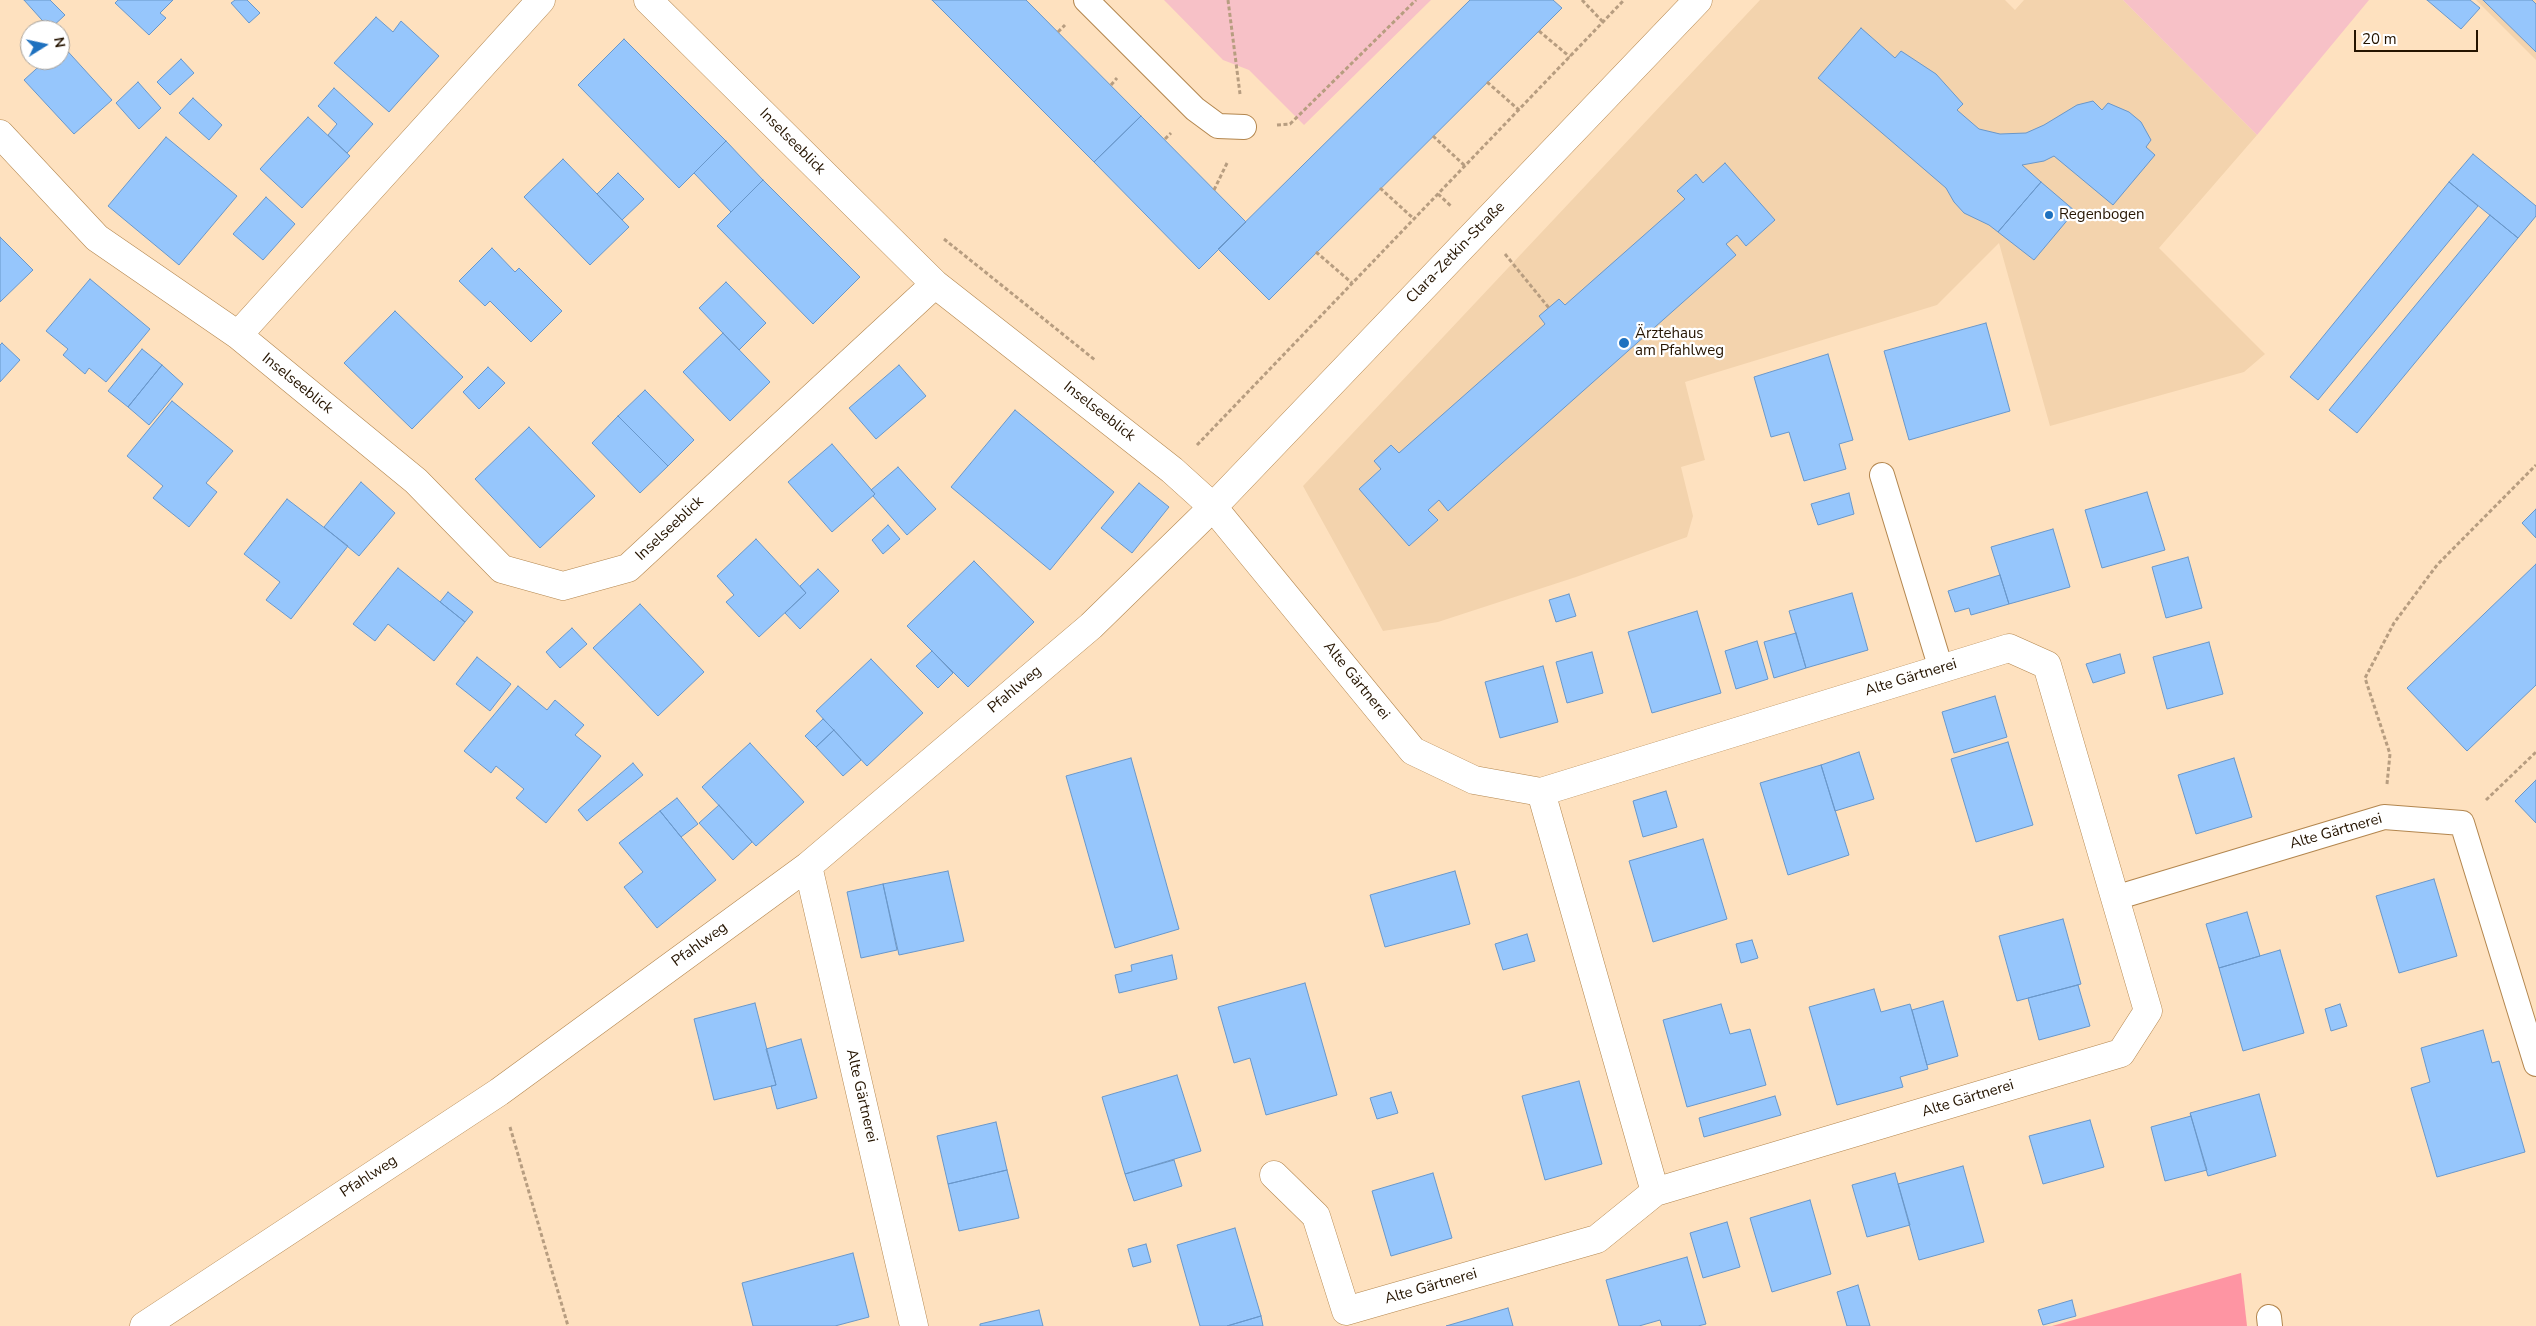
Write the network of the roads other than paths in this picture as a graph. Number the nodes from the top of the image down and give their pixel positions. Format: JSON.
{"nodes":[{"id":1,"x":541,"y":0,"type":"edge"},
{"id":2,"x":648,"y":0,"type":"edge"},
{"id":3,"x":1086,"y":0,"type":"edge"},
{"id":4,"x":1698,"y":0,"type":"edge"},
{"id":5,"x":1244,"y":127,"type":"road end"},
{"id":6,"x":0,"y":134,"type":"edge"},
{"id":7,"x":935,"y":284,"type":"junction"},
{"id":8,"x":238,"y":335,"type":"junction"},
{"id":9,"x":1882,"y":475,"type":"dead end"},
{"id":10,"x":1213,"y":507,"type":"junction"},
{"id":11,"x":1941,"y":669,"type":"junction"},
{"id":12,"x":1541,"y":792,"type":"junction"},
{"id":13,"x":808,"y":866,"type":"junction"},
{"id":14,"x":2115,"y":898,"type":"junction"},
{"id":15,"x":2536,"y":1064,"type":"edge"},
{"id":16,"x":1274,"y":1176,"type":"dead end"},
{"id":17,"x":1655,"y":1192,"type":"junction"},
{"id":18,"x":144,"y":1326,"type":"edge"},
{"id":19,"x":914,"y":1326,"type":"edge"}],
"edges":[{"from":1,"to":8,"type":"street"},
{"from":2,"to":7,"type":"street","name":"Inselseeblick"},
{"from":3,"to":5,"type":"lane"},
{"from":4,"to":10,"type":"street","name":"Clara-Zetkin-Straße"},
{"from":6,"to":8,"type":"street","name":"Inselseeblick"},
{"from":7,"to":8,"type":"street","name":"Inselseeblick"},
{"from":7,"to":10,"type":"street","name":"Inselseeblick"},
{"from":9,"to":11,"type":"lane"},
{"from":10,"to":12,"type":"street","name":"Alte Gärtnerei"},
{"from":10,"to":13,"type":"street","name":"Pfahlweg"},
{"from":11,"to":12,"type":"street","name":"Alte Gärtnerei"},
{"from":11,"to":14,"type":"street","name":"Alte Gärtnerei"},
{"from":12,"to":17,"type":"street"},
{"from":13,"to":18,"type":"street","name":"Pfahlweg"},
{"from":13,"to":19,"type":"street","name":"Alte Gärtnerei"},
{"from":14,"to":15,"type":"lane","name":"Alte Gärtnerei"},
{"from":14,"to":17,"type":"street","name":"Alte Gärtnerei"},
{"from":16,"to":17,"type":"street","name":"Alte Gärtnerei"}]}
